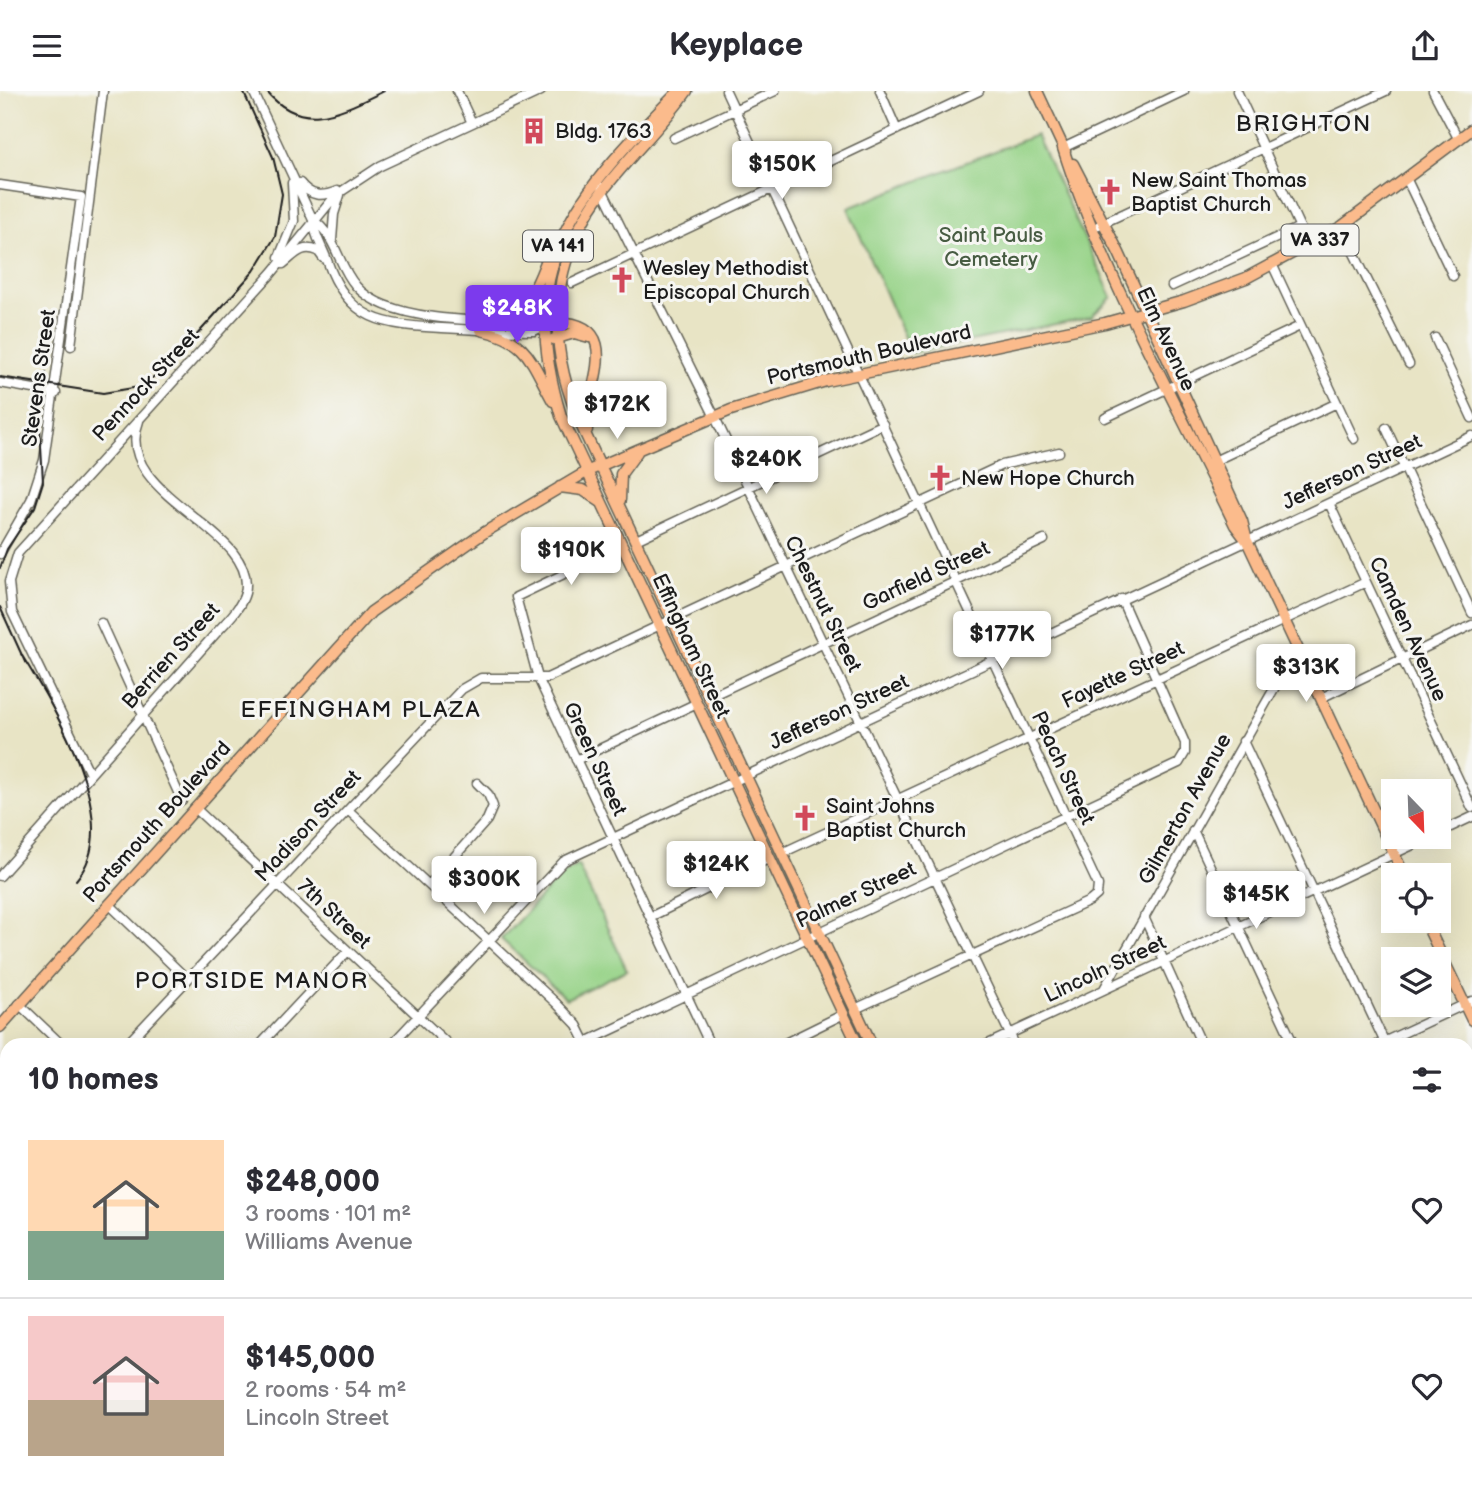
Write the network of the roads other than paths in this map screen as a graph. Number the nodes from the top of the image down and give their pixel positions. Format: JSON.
{"nodes":[{"id":1,"x":103,"y":91,"type":"edge"},
{"id":2,"x":253,"y":91,"type":"edge"},
{"id":3,"x":457,"y":91,"type":"edge"},
{"id":4,"x":541,"y":91,"type":"edge"},
{"id":5,"x":679,"y":91,"type":"edge"},
{"id":6,"x":687,"y":91,"type":"edge"},
{"id":7,"x":726,"y":91,"type":"edge"},
{"id":8,"x":775,"y":91,"type":"edge"},
{"id":9,"x":880,"y":91,"type":"edge"},
{"id":10,"x":979,"y":91,"type":"edge"},
{"id":11,"x":1037,"y":91,"type":"edge"},
{"id":12,"x":1184,"y":91,"type":"edge"},
{"id":13,"x":1237,"y":91,"type":"edge"},
{"id":14,"x":1387,"y":91,"type":"edge"},
{"id":15,"x":1433,"y":91,"type":"edge"},
{"id":16,"x":735,"y":110,"type":"junction"},
{"id":17,"x":472,"y":123,"type":"junction"},
{"id":18,"x":1472,"y":129,"type":"edge"},
{"id":19,"x":897,"y":130,"type":"junction"},
{"id":20,"x":674,"y":138,"type":"dead end"},
{"id":21,"x":1459,"y":140,"type":"junction"},
{"id":22,"x":1063,"y":148,"type":"junction"},
{"id":23,"x":1264,"y":148,"type":"junction"},
{"id":24,"x":288,"y":166,"type":"junction"},
{"id":25,"x":597,"y":179,"type":"junction"},
{"id":26,"x":1407,"y":180,"type":"junction"},
{"id":27,"x":0,"y":185,"type":"edge"},
{"id":28,"x":345,"y":187,"type":"junction"},
{"id":29,"x":603,"y":190,"type":"junction"},
{"id":30,"x":772,"y":190,"type":"junction"},
{"id":31,"x":574,"y":211,"type":"junction"},
{"id":32,"x":313,"y":220,"type":"junction"},
{"id":33,"x":1104,"y":223,"type":"junction"},
{"id":34,"x":1300,"y":227,"type":"junction"},
{"id":35,"x":1341,"y":227,"type":"junction"},
{"id":36,"x":1093,"y":228,"type":"junction"},
{"id":37,"x":334,"y":246,"type":"junction"},
{"id":38,"x":1309,"y":247,"type":"junction"},
{"id":39,"x":635,"y":255,"type":"junction"},
{"id":40,"x":1273,"y":266,"type":"junction"},
{"id":41,"x":329,"y":267,"type":"junction"},
{"id":42,"x":272,"y":273,"type":"junction"},
{"id":43,"x":1453,"y":276,"type":"dead end"},
{"id":44,"x":572,"y":283,"type":"dead end"},
{"id":45,"x":1172,"y":286,"type":"dead end"},
{"id":46,"x":1146,"y":312,"type":"junction"},
{"id":47,"x":1133,"y":315,"type":"junction"},
{"id":48,"x":495,"y":320,"type":"junction"},
{"id":49,"x":549,"y":323,"type":"junction"},
{"id":50,"x":1300,"y":326,"type":"junction"},
{"id":51,"x":481,"y":330,"type":"junction"},
{"id":52,"x":558,"y":337,"type":"junction"},
{"id":53,"x":1435,"y":338,"type":"dead end"},
{"id":54,"x":593,"y":339,"type":"junction"},
{"id":55,"x":71,"y":346,"type":"dead end"},
{"id":56,"x":546,"y":349,"type":"junction"},
{"id":57,"x":1409,"y":364,"type":"dead end"},
{"id":58,"x":860,"y":374,"type":"junction"},
{"id":59,"x":1179,"y":382,"type":"junction"},
{"id":60,"x":0,"y":383,"type":"edge"},
{"id":61,"x":1167,"y":387,"type":"junction"},
{"id":62,"x":56,"y":393,"type":"junction"},
{"id":63,"x":1336,"y":403,"type":"junction"},
{"id":64,"x":143,"y":416,"type":"junction"},
{"id":65,"x":561,"y":416,"type":"junction"},
{"id":66,"x":714,"y":416,"type":"junction"},
{"id":67,"x":1105,"y":418,"type":"dead end"},
{"id":68,"x":1472,"y":418,"type":"edge"},
{"id":69,"x":883,"y":424,"type":"junction"},
{"id":70,"x":1387,"y":428,"type":"dead end"},
{"id":71,"x":1472,"y":436,"type":"edge"},
{"id":72,"x":1354,"y":439,"type":"dead end"},
{"id":73,"x":646,"y":445,"type":"junction"},
{"id":74,"x":593,"y":449,"type":"junction"},
{"id":75,"x":1059,"y":452,"type":"dead end"},
{"id":76,"x":1210,"y":463,"type":"junction"},
{"id":77,"x":600,"y":465,"type":"junction"},
{"id":78,"x":1404,"y":468,"type":"junction"},
{"id":79,"x":588,"y":471,"type":"junction"},
{"id":80,"x":560,"y":487,"type":"junction"},
{"id":81,"x":748,"y":488,"type":"junction"},
{"id":82,"x":1329,"y":503,"type":"junction"},
{"id":83,"x":920,"y":504,"type":"junction"},
{"id":84,"x":606,"y":506,"type":"junction"},
{"id":85,"x":621,"y":511,"type":"junction"},
{"id":86,"x":636,"y":540,"type":"junction"},
{"id":87,"x":1044,"y":540,"type":"dead end"},
{"id":88,"x":1247,"y":541,"type":"junction"},
{"id":89,"x":598,"y":549,"type":"dead end"},
{"id":90,"x":0,"y":554,"type":"edge"},
{"id":91,"x":786,"y":567,"type":"junction"},
{"id":92,"x":957,"y":581,"type":"junction"},
{"id":93,"x":1366,"y":582,"type":"junction"},
{"id":94,"x":1121,"y":599,"type":"junction"},
{"id":95,"x":1472,"y":613,"type":"edge"},
{"id":96,"x":674,"y":619,"type":"junction"},
{"id":97,"x":1283,"y":619,"type":"junction"},
{"id":98,"x":101,"y":622,"type":"dead end"},
{"id":99,"x":660,"y":625,"type":"junction"},
{"id":100,"x":1472,"y":625,"type":"edge"},
{"id":101,"x":823,"y":645,"type":"junction"},
{"id":102,"x":1297,"y":648,"type":"junction"},
{"id":103,"x":1402,"y":658,"type":"junction"},
{"id":104,"x":993,"y":659,"type":"junction"},
{"id":105,"x":538,"y":678,"type":"junction"},
{"id":106,"x":1157,"y":678,"type":"junction"},
{"id":107,"x":709,"y":697,"type":"junction"},
{"id":108,"x":1321,"y":698,"type":"junction"},
{"id":109,"x":697,"y":703,"type":"junction"},
{"id":110,"x":143,"y":715,"type":"junction"},
{"id":111,"x":860,"y":722,"type":"junction"},
{"id":112,"x":1030,"y":738,"type":"junction"},
{"id":113,"x":1243,"y":741,"type":"junction"},
{"id":114,"x":576,"y":760,"type":"junction"},
{"id":115,"x":90,"y":774,"type":"junction"},
{"id":116,"x":745,"y":776,"type":"junction"},
{"id":117,"x":733,"y":781,"type":"junction"},
{"id":118,"x":477,"y":783,"type":"dead end"},
{"id":119,"x":897,"y":800,"type":"junction"},
{"id":120,"x":182,"y":801,"type":"dead end"},
{"id":121,"x":195,"y":808,"type":"junction"},
{"id":122,"x":1472,"y":808,"type":"edge"},
{"id":123,"x":348,"y":810,"type":"junction"},
{"id":124,"x":1066,"y":816,"type":"junction"},
{"id":125,"x":1472,"y":817,"type":"edge"},
{"id":126,"x":1451,"y":827,"type":"edge"},
{"id":127,"x":1193,"y":830,"type":"junction"},
{"id":128,"x":613,"y":838,"type":"junction"},
{"id":129,"x":1403,"y":849,"type":"edge"},
{"id":130,"x":782,"y":853,"type":"junction"},
{"id":131,"x":1394,"y":853,"type":"junction"},
{"id":132,"x":768,"y":859,"type":"junction"},
{"id":133,"x":1399,"y":863,"type":"edge"},
{"id":134,"x":0,"y":876,"type":"edge"},
{"id":135,"x":935,"y":878,"type":"junction"},
{"id":136,"x":430,"y":884,"type":"junction"},
{"id":137,"x":277,"y":885,"type":"junction"},
{"id":138,"x":1313,"y":891,"type":"junction"},
{"id":139,"x":109,"y":904,"type":"junction"},
{"id":140,"x":650,"y":917,"type":"junction"},
{"id":141,"x":1144,"y":917,"type":"junction"},
{"id":142,"x":1238,"y":926,"type":"junction"},
{"id":143,"x":819,"y":932,"type":"junction"},
{"id":144,"x":1431,"y":933,"type":"edge"},
{"id":145,"x":808,"y":937,"type":"junction"},
{"id":146,"x":489,"y":940,"type":"junction"},
{"id":147,"x":348,"y":951,"type":"junction"},
{"id":148,"x":972,"y":955,"type":"junction"},
{"id":149,"x":1164,"y":961,"type":"junction"},
{"id":150,"x":187,"y":979,"type":"junction"},
{"id":151,"x":1104,"y":989,"type":"junction"},
{"id":152,"x":686,"y":994,"type":"junction"},
{"id":153,"x":1468,"y":1002,"type":"edge"},
{"id":154,"x":19,"y":1004,"type":"junction"},
{"id":155,"x":855,"y":1009,"type":"junction"},
{"id":156,"x":844,"y":1014,"type":"junction"},
{"id":157,"x":418,"y":1016,"type":"junction"},
{"id":158,"x":1472,"y":1020,"type":"edge"},
{"id":159,"x":0,"y":1027,"type":"edge"},
{"id":160,"x":1010,"y":1034,"type":"junction"},
{"id":161,"x":55,"y":1038,"type":"edge"},
{"id":162,"x":132,"y":1038,"type":"edge"},
{"id":163,"x":266,"y":1038,"type":"edge"},
{"id":164,"x":398,"y":1038,"type":"edge"},
{"id":165,"x":442,"y":1038,"type":"edge"},
{"id":166,"x":584,"y":1038,"type":"edge"},
{"id":167,"x":596,"y":1038,"type":"edge"},
{"id":168,"x":707,"y":1038,"type":"edge"},
{"id":169,"x":795,"y":1038,"type":"edge"},
{"id":170,"x":855,"y":1038,"type":"edge"},
{"id":171,"x":869,"y":1038,"type":"edge"},
{"id":172,"x":1001,"y":1038,"type":"edge"},
{"id":173,"x":1012,"y":1038,"type":"edge"},
{"id":174,"x":1199,"y":1038,"type":"edge"},
{"id":175,"x":1291,"y":1038,"type":"edge"},
{"id":176,"x":1379,"y":1038,"type":"edge"},
{"id":177,"x":1394,"y":1038,"type":"edge"}],
"edges":[{"from":1,"to":55,"type":"street","name":"Stevens Street"},
{"from":2,"to":24,"type":"street"},
{"from":3,"to":17,"type":"street"},
{"from":4,"to":17,"type":"street"},
{"from":5,"to":25,"type":"main road","number":"VA 141"},
{"from":6,"to":29,"type":"main road","number":"VA 141"},
{"from":7,"to":16,"type":"street","name":"Peach Street"},
{"from":8,"to":16,"type":"street"},
{"from":9,"to":19,"type":"street"},
{"from":10,"to":19,"type":"street"},
{"from":11,"to":22,"type":"main road","name":"Elm Avenue"},
{"from":12,"to":22,"type":"street"},
{"from":13,"to":23,"type":"street"},
{"from":14,"to":23,"type":"street"},
{"from":15,"to":21,"type":"street"},
{"from":16,"to":20,"type":"street"},
{"from":16,"to":30,"type":"street","name":"Peach Street"},
{"from":17,"to":28,"type":"street"},
{"from":18,"to":21,"type":"main road","name":"Portsmouth Boulevard","number":"VA 337"},
{"from":19,"to":30,"type":"street"},
{"from":21,"to":26,"type":"main road","name":"Portsmouth Boulevard","number":"VA 337"},
{"from":22,"to":33,"type":"main road","name":"Elm Avenue"},
{"from":22,"to":36,"type":"main road","name":"Elm Avenue"},
{"from":23,"to":33,"type":"street"},
{"from":23,"to":34,"type":"street"},
{"from":24,"to":28,"type":"street"},
{"from":24,"to":32,"type":"street"},
{"from":24,"to":42,"type":"street"},
{"from":25,"to":29,"type":"street","name":"Chestnut Street"},
{"from":25,"to":31,"type":"main road","name":"Effingham Street","number":"VA 141"},
{"from":26,"to":35,"type":"main road","name":"Portsmouth Boulevard","number":"VA 337"},
{"from":26,"to":43,"type":"street"},
{"from":27,"to":62,"type":"street","name":"Stevens Street"},
{"from":28,"to":32,"type":"street","name":"Pennock Street"},
{"from":28,"to":37,"type":"street"},
{"from":29,"to":39,"type":"street","name":"Chestnut Street"},
{"from":29,"to":49,"type":"main road","name":"Effingham Street","number":"VA 141"},
{"from":30,"to":39,"type":"street"},
{"from":30,"to":58,"type":"street","name":"Peach Street"},
{"from":31,"to":48,"type":"main road"},
{"from":31,"to":49,"type":"main road","name":"Effingham Street","number":"VA 141"},
{"from":32,"to":37,"type":"street"},
{"from":32,"to":41,"type":"street"},
{"from":32,"to":42,"type":"street","name":"Pennock Street"},
{"from":33,"to":36,"type":"street"},
{"from":33,"to":46,"type":"main road","name":"Elm Avenue"},
{"from":34,"to":38,"type":"street"},
{"from":34,"to":45,"type":"street"},
{"from":35,"to":38,"type":"main road","name":"Portsmouth Boulevard","number":"VA 337"},
{"from":35,"to":57,"type":"street"},
{"from":36,"to":47,"type":"main road","name":"Elm Avenue"},
{"from":37,"to":48,"type":"street"},
{"from":38,"to":40,"type":"main road","name":"Portsmouth Boulevard","number":"VA 337"},
{"from":39,"to":44,"type":"street"},
{"from":39,"to":66,"type":"street","name":"Chestnut Street"},
{"from":40,"to":46,"type":"main road","name":"Portsmouth Boulevard","number":"VA 337"},
{"from":40,"to":50,"type":"street"},
{"from":41,"to":42,"type":"street"},
{"from":41,"to":51,"type":"street"},
{"from":42,"to":64,"type":"street","name":"Pennock Street"},
{"from":46,"to":47,"type":"main road","name":"Portsmouth Boulevard","number":"VA 337"},
{"from":46,"to":59,"type":"main road","name":"Elm Avenue"},
{"from":47,"to":58,"type":"main road","name":"Portsmouth Boulevard"},
{"from":47,"to":61,"type":"main road","name":"Elm Avenue"},
{"from":48,"to":49,"type":"street"},
{"from":49,"to":51,"type":"street"},
{"from":49,"to":52,"type":"main road","name":"Effingham Street","number":"VA 141"},
{"from":49,"to":54,"type":"main road"},
{"from":49,"to":56,"type":"main road","name":"Effingham Street","number":"VA 141"},
{"from":50,"to":59,"type":"street"},
{"from":50,"to":63,"type":"street"},
{"from":51,"to":65,"type":"main road"},
{"from":52,"to":54,"type":"main road"},
{"from":52,"to":56,"type":"main road"},
{"from":52,"to":74,"type":"main road","name":"Effingham Street","number":"VA 141"},
{"from":53,"to":68,"type":"street"},
{"from":54,"to":74,"type":"main road"},
{"from":56,"to":65,"type":"main road","name":"Effingham Street","number":"VA 141"},
{"from":58,"to":66,"type":"main road","name":"Portsmouth Boulevard"},
{"from":58,"to":69,"type":"street","name":"Peach Street"},
{"from":59,"to":61,"type":"street"},
{"from":59,"to":76,"type":"main road","name":"Elm Avenue"},
{"from":60,"to":62,"type":"street"},
{"from":61,"to":67,"type":"street"},
{"from":61,"to":76,"type":"main road","name":"Elm Avenue"},
{"from":62,"to":90,"type":"street","name":"Stevens Street"},
{"from":63,"to":72,"type":"street"},
{"from":63,"to":76,"type":"street"},
{"from":64,"to":110,"type":"street","name":"Berrien Street"},
{"from":64,"to":115,"type":"street","name":"Pennock Street"},
{"from":65,"to":79,"type":"main road","name":"Effingham Street","number":"VA 141"},
{"from":66,"to":73,"type":"main road","name":"Portsmouth Boulevard"},
{"from":66,"to":81,"type":"street","name":"Chestnut Street"},
{"from":69,"to":81,"type":"street"},
{"from":69,"to":83,"type":"street","name":"Peach Street"},
{"from":70,"to":78,"type":"street"},
{"from":71,"to":78,"type":"street","name":"Jefferson Street"},
{"from":73,"to":77,"type":"main road","name":"Portsmouth Boulevard"},
{"from":73,"to":85,"type":"main road"},
{"from":74,"to":77,"type":"main road","name":"Effingham Street","number":"VA 141"},
{"from":75,"to":83,"type":"street","name":"Madison Street"},
{"from":76,"to":88,"type":"main road","name":"Elm Avenue"},
{"from":77,"to":79,"type":"main road","name":"Portsmouth Boulevard"},
{"from":77,"to":85,"type":"main road","name":"Effingham Street","number":"VA 141"},
{"from":78,"to":82,"type":"street","name":"Jefferson Street"},
{"from":78,"to":95,"type":"street"},
{"from":79,"to":80,"type":"main road","name":"Portsmouth Boulevard"},
{"from":79,"to":84,"type":"main road","name":"Effingham Street","number":"VA 141"},
{"from":80,"to":84,"type":"main road"},
{"from":80,"to":121,"type":"main road","name":"Portsmouth Boulevard"},
{"from":81,"to":86,"type":"street"},
{"from":81,"to":91,"type":"street","name":"Chestnut Street"},
{"from":82,"to":88,"type":"street","name":"Jefferson Street"},
{"from":82,"to":93,"type":"street","name":"Camden Avenue"},
{"from":83,"to":91,"type":"street","name":"Madison Street"},
{"from":83,"to":92,"type":"street","name":"Peach Street"},
{"from":84,"to":99,"type":"main road","name":"Effingham Street","number":"VA 141"},
{"from":85,"to":86,"type":"main road","name":"Effingham Street","number":"VA 141"},
{"from":86,"to":96,"type":"main road","name":"Effingham Street","number":"VA 141"},
{"from":87,"to":92,"type":"street","name":"Garfield Street"},
{"from":88,"to":94,"type":"street","name":"Jefferson Street"},
{"from":88,"to":97,"type":"main road","name":"Elm Avenue"},
{"from":89,"to":105,"type":"street","name":"Green Street"},
{"from":91,"to":96,"type":"street","name":"Madison Street"},
{"from":91,"to":101,"type":"street","name":"Chestnut Street"},
{"from":92,"to":101,"type":"street","name":"Garfield Street"},
{"from":92,"to":104,"type":"street","name":"Peach Street"},
{"from":93,"to":97,"type":"street","name":"Fayette Street"},
{"from":93,"to":103,"type":"street","name":"Camden Avenue"},
{"from":94,"to":104,"type":"street","name":"Jefferson Street"},
{"from":94,"to":106,"type":"street"},
{"from":96,"to":99,"type":"street","name":"Madison Street"},
{"from":96,"to":107,"type":"main road","name":"Effingham Street","number":"VA 141"},
{"from":97,"to":102,"type":"main road","name":"Elm Avenue"},
{"from":97,"to":106,"type":"street","name":"Fayette Street"},
{"from":98,"to":110,"type":"street"},
{"from":99,"to":105,"type":"street","name":"Madison Street"},
{"from":99,"to":109,"type":"main road","name":"Effingham Street","number":"VA 141"},
{"from":100,"to":103,"type":"street"},
{"from":101,"to":107,"type":"street","name":"Garfield Street"},
{"from":101,"to":111,"type":"street","name":"Chestnut Street"},
{"from":102,"to":108,"type":"main road","name":"Elm Avenue"},
{"from":102,"to":113,"type":"street","name":"Gilmerton Avenue"},
{"from":103,"to":108,"type":"street"},
{"from":103,"to":122,"type":"street","name":"Camden Avenue"},
{"from":104,"to":111,"type":"street","name":"Jefferson Street"},
{"from":104,"to":112,"type":"street","name":"Peach Street"},
{"from":105,"to":114,"type":"street","name":"Green Street"},
{"from":105,"to":123,"type":"street","name":"Madison Street"},
{"from":106,"to":112,"type":"street","name":"Fayette Street"},
{"from":106,"to":124,"type":"street","name":"Palmer Street"},
{"from":107,"to":116,"type":"main road","name":"Effingham Street","number":"VA 141"},
{"from":108,"to":131,"type":"main road","name":"Elm Avenue"},
{"from":109,"to":114,"type":"street"},
{"from":109,"to":117,"type":"main road","name":"Effingham Street","number":"VA 141"},
{"from":110,"to":115,"type":"street","name":"Berrien Street"},
{"from":110,"to":120,"type":"street"},
{"from":111,"to":116,"type":"street","name":"Jefferson Street"},
{"from":111,"to":119,"type":"street","name":"Chestnut Street"},
{"from":112,"to":119,"type":"street","name":"Fayette Street"},
{"from":112,"to":124,"type":"street","name":"Peach Street"},
{"from":113,"to":127,"type":"street","name":"Gilmerton Avenue"},
{"from":113,"to":138,"type":"street"},
{"from":114,"to":128,"type":"street","name":"Green Street"},
{"from":115,"to":134,"type":"street","name":"Berrien Street"},
{"from":116,"to":117,"type":"street","name":"Jefferson Street"},
{"from":116,"to":130,"type":"main road","name":"Effingham Street","number":"VA 141"},
{"from":117,"to":128,"type":"street","name":"Jefferson Street"},
{"from":117,"to":132,"type":"main road","name":"Effingham Street","number":"VA 141"},
{"from":118,"to":136,"type":"street"},
{"from":119,"to":130,"type":"street","name":"Fayette Street"},
{"from":119,"to":135,"type":"street","name":"Chestnut Street"},
{"from":121,"to":137,"type":"street","name":"7th Street"},
{"from":121,"to":139,"type":"main road","name":"Portsmouth Boulevard"},
{"from":123,"to":136,"type":"street"},
{"from":123,"to":137,"type":"street","name":"Madison Street"},
{"from":124,"to":135,"type":"street","name":"Palmer Street"},
{"from":124,"to":148,"type":"street","name":"Peach Street"},
{"from":125,"to":126,"type":"street"},
{"from":127,"to":141,"type":"street","name":"Gilmerton Avenue"},
{"from":127,"to":142,"type":"street"},
{"from":128,"to":140,"type":"street","name":"Green Street"},
{"from":128,"to":146,"type":"street","name":"Jefferson Street"},
{"from":129,"to":131,"type":"street","name":"Lincoln Street"},
{"from":130,"to":143,"type":"main road","name":"Effingham Street","number":"VA 141"},
{"from":131,"to":133,"type":"main road","name":"Elm Avenue"},
{"from":131,"to":138,"type":"street","name":"Lincoln Street"},
{"from":132,"to":140,"type":"street"},
{"from":132,"to":145,"type":"main road","name":"Effingham Street","number":"VA 141"},
{"from":135,"to":143,"type":"street","name":"Palmer Street"},
{"from":135,"to":148,"type":"street","name":"Chestnut Street"},
{"from":136,"to":146,"type":"street"},
{"from":137,"to":147,"type":"street","name":"7th Street"},
{"from":137,"to":150,"type":"street","name":"Madison Street"},
{"from":138,"to":142,"type":"street","name":"Lincoln Street"},
{"from":138,"to":176,"type":"street"},
{"from":139,"to":150,"type":"street"},
{"from":139,"to":154,"type":"main road","name":"Portsmouth Boulevard"},
{"from":140,"to":152,"type":"street","name":"Green Street"},
{"from":141,"to":149,"type":"street"},
{"from":141,"to":151,"type":"street","name":"Gilmerton Avenue"},
{"from":142,"to":149,"type":"street","name":"Lincoln Street"},
{"from":142,"to":175,"type":"street"},
{"from":143,"to":145,"type":"street","name":"Palmer Street"},
{"from":143,"to":155,"type":"main road","name":"Effingham Street","number":"VA 141"},
{"from":144,"to":153,"type":"main road"},
{"from":145,"to":152,"type":"street","name":"Palmer Street"},
{"from":145,"to":156,"type":"main road","name":"Effingham Street","number":"VA 141"},
{"from":146,"to":157,"type":"street","name":"Jefferson Street"},
{"from":146,"to":166,"type":"street"},
{"from":147,"to":157,"type":"street","name":"7th Street"},
{"from":147,"to":163,"type":"street"},
{"from":148,"to":155,"type":"street"},
{"from":148,"to":160,"type":"street","name":"Chestnut Street"},
{"from":149,"to":151,"type":"street","name":"Lincoln Street"},
{"from":149,"to":174,"type":"street"},
{"from":150,"to":162,"type":"street","name":"Madison Street"},
{"from":151,"to":160,"type":"street","name":"Lincoln Street"},
{"from":152,"to":167,"type":"street","name":"Palmer Street"},
{"from":152,"to":168,"type":"street","name":"Green Street"},
{"from":153,"to":158,"type":"main road"},
{"from":153,"to":177,"type":"street"},
{"from":154,"to":159,"type":"main road","name":"Portsmouth Boulevard"},
{"from":154,"to":161,"type":"street"},
{"from":155,"to":171,"type":"main road","name":"Effingham Street","number":"VA 141"},
{"from":156,"to":169,"type":"street"},
{"from":156,"to":170,"type":"main road","name":"Effingham Street","number":"VA 141"},
{"from":157,"to":164,"type":"street","name":"Jefferson Street"},
{"from":157,"to":165,"type":"street","name":"7th Street"},
{"from":160,"to":172,"type":"street","name":"Lincoln Street"},
{"from":160,"to":173,"type":"street","name":"Chestnut Street"}]}
